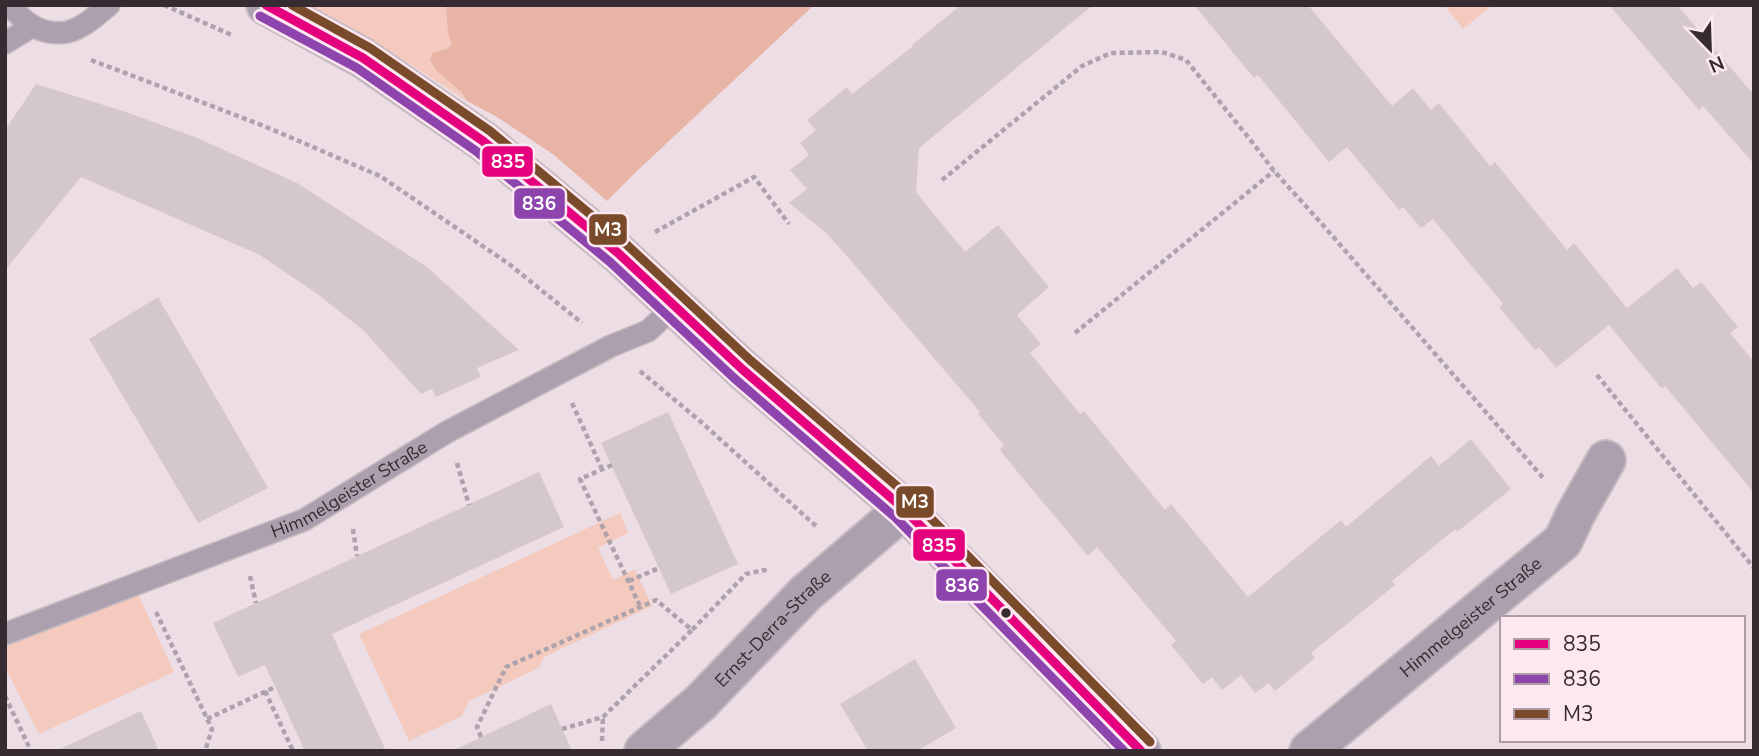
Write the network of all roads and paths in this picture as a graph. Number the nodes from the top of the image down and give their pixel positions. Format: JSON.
{"nodes":[{"id":1,"x":11,"y":5,"type":"edge"},
{"id":2,"x":108,"y":5,"type":"edge"},
{"id":3,"x":164,"y":5,"type":"edge"},
{"id":4,"x":266,"y":5,"type":"edge"},
{"id":5,"x":31,"y":27,"type":"junction"},
{"id":6,"x":236,"y":36,"type":"dead end"},
{"id":7,"x":5,"y":43,"type":"edge"},
{"id":8,"x":88,"y":58,"type":"dead end"},
{"id":9,"x":1274,"y":171,"type":"junction"},
{"id":10,"x":942,"y":180,"type":"dead end"},
{"id":11,"x":789,"y":224,"type":"dead end"},
{"id":12,"x":618,"y":253,"type":"junction"},
{"id":13,"x":675,"y":306,"type":"junction"},
{"id":14,"x":1075,"y":333,"type":"dead end"},
{"id":15,"x":611,"y":346,"type":"junction"},
{"id":16,"x":559,"y":373,"type":"junction"},
{"id":17,"x":1597,"y":375,"type":"dead end"},
{"id":18,"x":1606,"y":460,"type":"dead end"},
{"id":19,"x":612,"y":465,"type":"dead end"},
{"id":20,"x":602,"y":469,"type":"junction"},
{"id":21,"x":904,"y":509,"type":"junction"},
{"id":22,"x":1575,"y":515,"type":"junction"},
{"id":23,"x":849,"y":556,"type":"junction"},
{"id":24,"x":659,"y":568,"type":"dead end"},
{"id":25,"x":1754,"y":568,"type":"edge"},
{"id":26,"x":629,"y":581,"type":"junction"},
{"id":27,"x":142,"y":582,"type":"junction"},
{"id":28,"x":806,"y":593,"type":"junction"},
{"id":29,"x":640,"y":606,"type":"junction"},
{"id":30,"x":692,"y":630,"type":"junction"},
{"id":31,"x":5,"y":634,"type":"edge"},
{"id":32,"x":275,"y":687,"type":"dead end"},
{"id":33,"x":265,"y":691,"type":"junction"},
{"id":34,"x":5,"y":696,"type":"edge"},
{"id":35,"x":603,"y":717,"type":"junction"},
{"id":36,"x":207,"y":719,"type":"junction"},
{"id":37,"x":562,"y":729,"type":"dead end"},
{"id":38,"x":481,"y":737,"type":"dead end"},
{"id":39,"x":31,"y":751,"type":"edge"},
{"id":40,"x":205,"y":751,"type":"edge"},
{"id":41,"x":293,"y":751,"type":"edge"},
{"id":42,"x":601,"y":751,"type":"edge"},
{"id":43,"x":643,"y":751,"type":"edge"},
{"id":44,"x":1141,"y":751,"type":"edge"},
{"id":45,"x":1309,"y":751,"type":"edge"}],
"edges":[{"from":1,"to":5,"type":"lane"},
{"from":2,"to":5,"type":"lane"},
{"from":3,"to":6,"type":"path"},
{"from":4,"to":12,"type":"street"},
{"from":5,"to":7,"type":"lane"},
{"from":8,"to":15,"type":"path"},
{"from":9,"to":10,"type":"path"},
{"from":9,"to":14,"type":"path"},
{"from":9,"to":22,"type":"path"},
{"from":11,"to":12,"type":"path"},
{"from":12,"to":13,"type":"street"},
{"from":13,"to":15,"type":"lane","name":"Himmelgeister Straße"},
{"from":13,"to":21,"type":"street"},
{"from":15,"to":16,"type":"lane","name":"Himmelgeister Straße"},
{"from":15,"to":23,"type":"path"},
{"from":16,"to":20,"type":"path"},
{"from":16,"to":27,"type":"lane","name":"Himmelgeister Straße"},
{"from":17,"to":25,"type":"path"},
{"from":18,"to":22,"type":"street","name":"Himmelgeister Straße"},
{"from":19,"to":20,"type":"path"},
{"from":20,"to":26,"type":"path"},
{"from":21,"to":23,"type":"street","name":"Ernst-Derra-Straße"},
{"from":21,"to":44,"type":"street"},
{"from":22,"to":45,"type":"street","name":"Himmelgeister Straße"},
{"from":23,"to":28,"type":"street","name":"Ernst-Derra-Straße"},
{"from":24,"to":26,"type":"path"},
{"from":26,"to":29,"type":"path"},
{"from":27,"to":31,"type":"lane","name":"Himmelgeister Straße"},
{"from":27,"to":36,"type":"path"},
{"from":28,"to":30,"type":"path"},
{"from":28,"to":43,"type":"street","name":"Ernst-Derra-Straße"},
{"from":29,"to":30,"type":"path"},
{"from":29,"to":38,"type":"path"},
{"from":30,"to":35,"type":"path"},
{"from":32,"to":33,"type":"path"},
{"from":33,"to":36,"type":"path"},
{"from":33,"to":41,"type":"path"},
{"from":34,"to":39,"type":"path"},
{"from":35,"to":37,"type":"path"},
{"from":35,"to":42,"type":"path"},
{"from":36,"to":40,"type":"path"}]}
